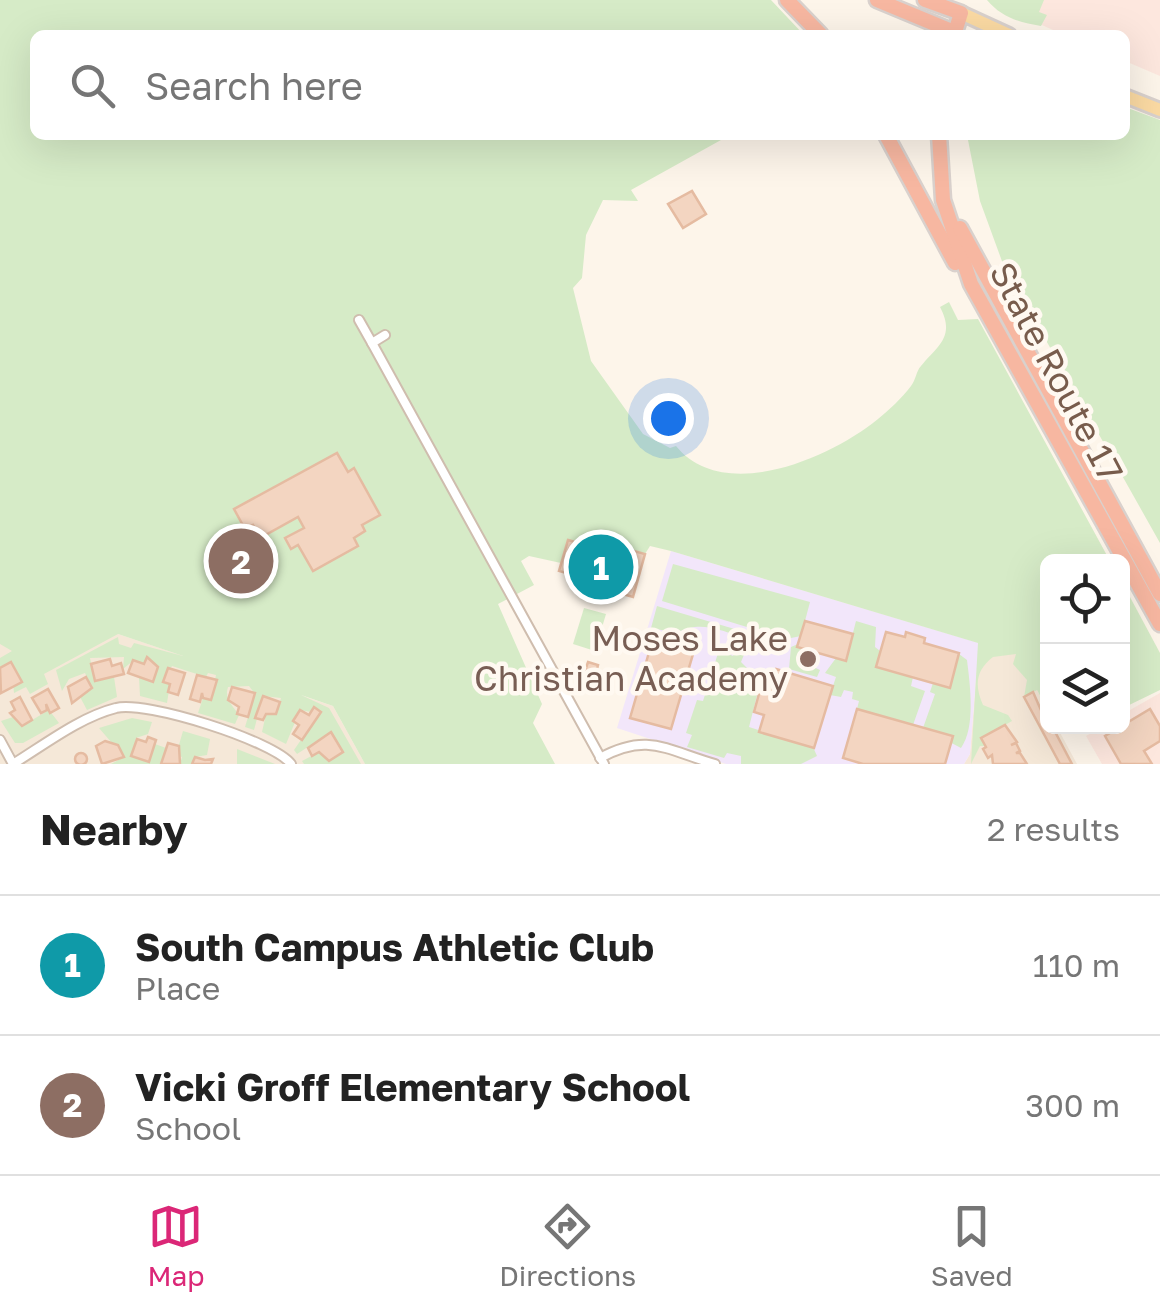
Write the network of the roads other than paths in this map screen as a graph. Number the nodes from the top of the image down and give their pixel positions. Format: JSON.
{"nodes":[{"id":1,"x":787,"y":0,"type":"edge"},
{"id":2,"x":877,"y":0,"type":"edge"},
{"id":3,"x":925,"y":0,"type":"edge"},
{"id":4,"x":960,"y":13,"type":"junction"},
{"id":5,"x":816,"y":30,"type":"edge"},
{"id":6,"x":947,"y":30,"type":"edge"},
{"id":7,"x":957,"y":30,"type":"edge"},
{"id":8,"x":998,"y":30,"type":"edge"},
{"id":9,"x":1130,"y":98,"type":"edge"},
{"id":10,"x":1160,"y":110,"type":"edge"},
{"id":11,"x":889,"y":140,"type":"edge"},
{"id":12,"x":939,"y":140,"type":"edge"},
{"id":13,"x":940,"y":140,"type":"edge"},
{"id":14,"x":970,"y":284,"type":"junction"},
{"id":15,"x":359,"y":320,"type":"dead end"},
{"id":16,"x":385,"y":336,"type":"dead end"},
{"id":17,"x":372,"y":343,"type":"junction"},
{"id":18,"x":1160,"y":594,"type":"edge"},
{"id":19,"x":1160,"y":624,"type":"edge"},
{"id":20,"x":0,"y":740,"type":"edge"},
{"id":21,"x":602,"y":761,"type":"edge"},
{"id":22,"x":13,"y":764,"type":"edge"},
{"id":23,"x":290,"y":764,"type":"edge"},
{"id":24,"x":715,"y":764,"type":"edge"}],
"edges":[{"from":1,"to":5,"type":"highway"},
{"from":2,"to":6,"type":"highway"},
{"from":3,"to":4,"type":"highway"},
{"from":4,"to":7,"type":"highway"},
{"from":4,"to":8,"type":"main road"},
{"from":9,"to":10,"type":"main road"},
{"from":11,"to":14,"type":"highway"},
{"from":12,"to":14,"type":"highway","name":"State Route 17"},
{"from":13,"to":18,"type":"highway","name":"State Route 17"},
{"from":14,"to":19,"type":"highway","name":"State Route 17"},
{"from":15,"to":17,"type":"street"},
{"from":16,"to":17,"type":"street"},
{"from":17,"to":21,"type":"street"},
{"from":20,"to":22,"type":"street"},
{"from":21,"to":24,"type":"street"},
{"from":22,"to":23,"type":"street"}]}
